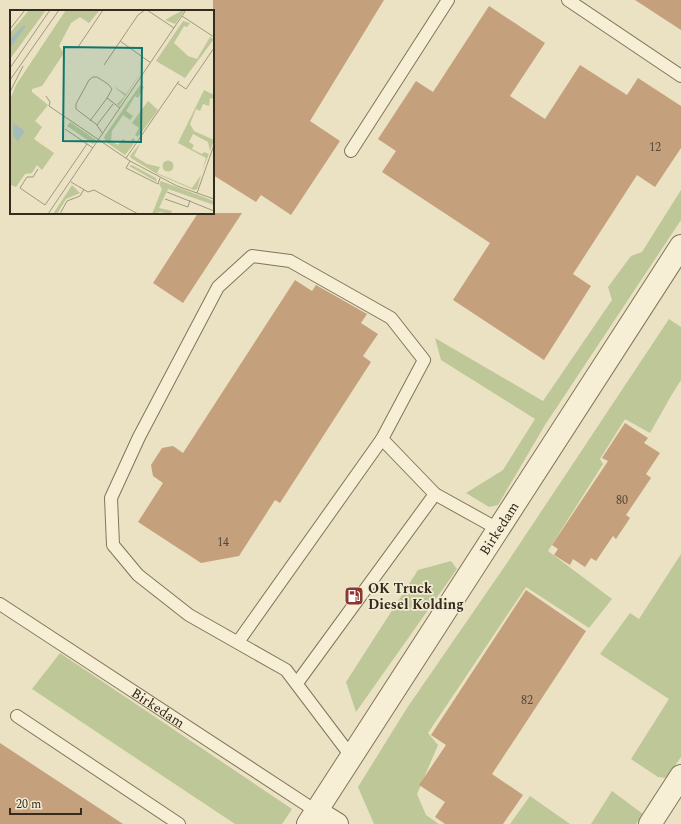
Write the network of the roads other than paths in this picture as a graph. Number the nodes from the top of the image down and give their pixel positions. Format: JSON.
{"nodes":[{"id":1,"x":448,"y":0,"type":"edge"},
{"id":2,"x":568,"y":0,"type":"edge"},
{"id":3,"x":681,"y":76,"type":"edge"},
{"id":4,"x":351,"y":151,"type":"dead end"},
{"id":5,"x":681,"y":246,"type":"edge"},
{"id":6,"x":382,"y":439,"type":"junction"},
{"id":7,"x":435,"y":494,"type":"junction"},
{"id":8,"x":498,"y":529,"type":"junction"},
{"id":9,"x":0,"y":604,"type":"edge"},
{"id":10,"x":238,"y":642,"type":"junction"},
{"id":11,"x":297,"y":683,"type":"junction"},
{"id":12,"x":17,"y":716,"type":"dead end"},
{"id":13,"x":351,"y":756,"type":"junction"},
{"id":14,"x":681,"y":776,"type":"edge"},
{"id":15,"x":312,"y":818,"type":"edge"},
{"id":16,"x":179,"y":824,"type":"edge"},
{"id":17,"x":337,"y":824,"type":"edge"},
{"id":18,"x":650,"y":824,"type":"edge"}],
"edges":[{"from":1,"to":4,"type":"lane"},
{"from":2,"to":3,"type":"lane"},
{"from":5,"to":8,"type":"street","name":"Birkedam"},
{"from":6,"to":7,"type":"lane"},
{"from":6,"to":10,"type":"lane"},
{"from":6,"to":10,"type":"lane"},
{"from":7,"to":8,"type":"lane"},
{"from":7,"to":11,"type":"lane"},
{"from":8,"to":13,"type":"street","name":"Birkedam"},
{"from":9,"to":15,"type":"lane","name":"Birkedam"},
{"from":10,"to":11,"type":"lane"},
{"from":11,"to":13,"type":"lane"},
{"from":12,"to":16,"type":"lane"},
{"from":13,"to":15,"type":"street","name":"Birkedam"},
{"from":14,"to":18,"type":"street"},
{"from":15,"to":17,"type":"street"}]}
